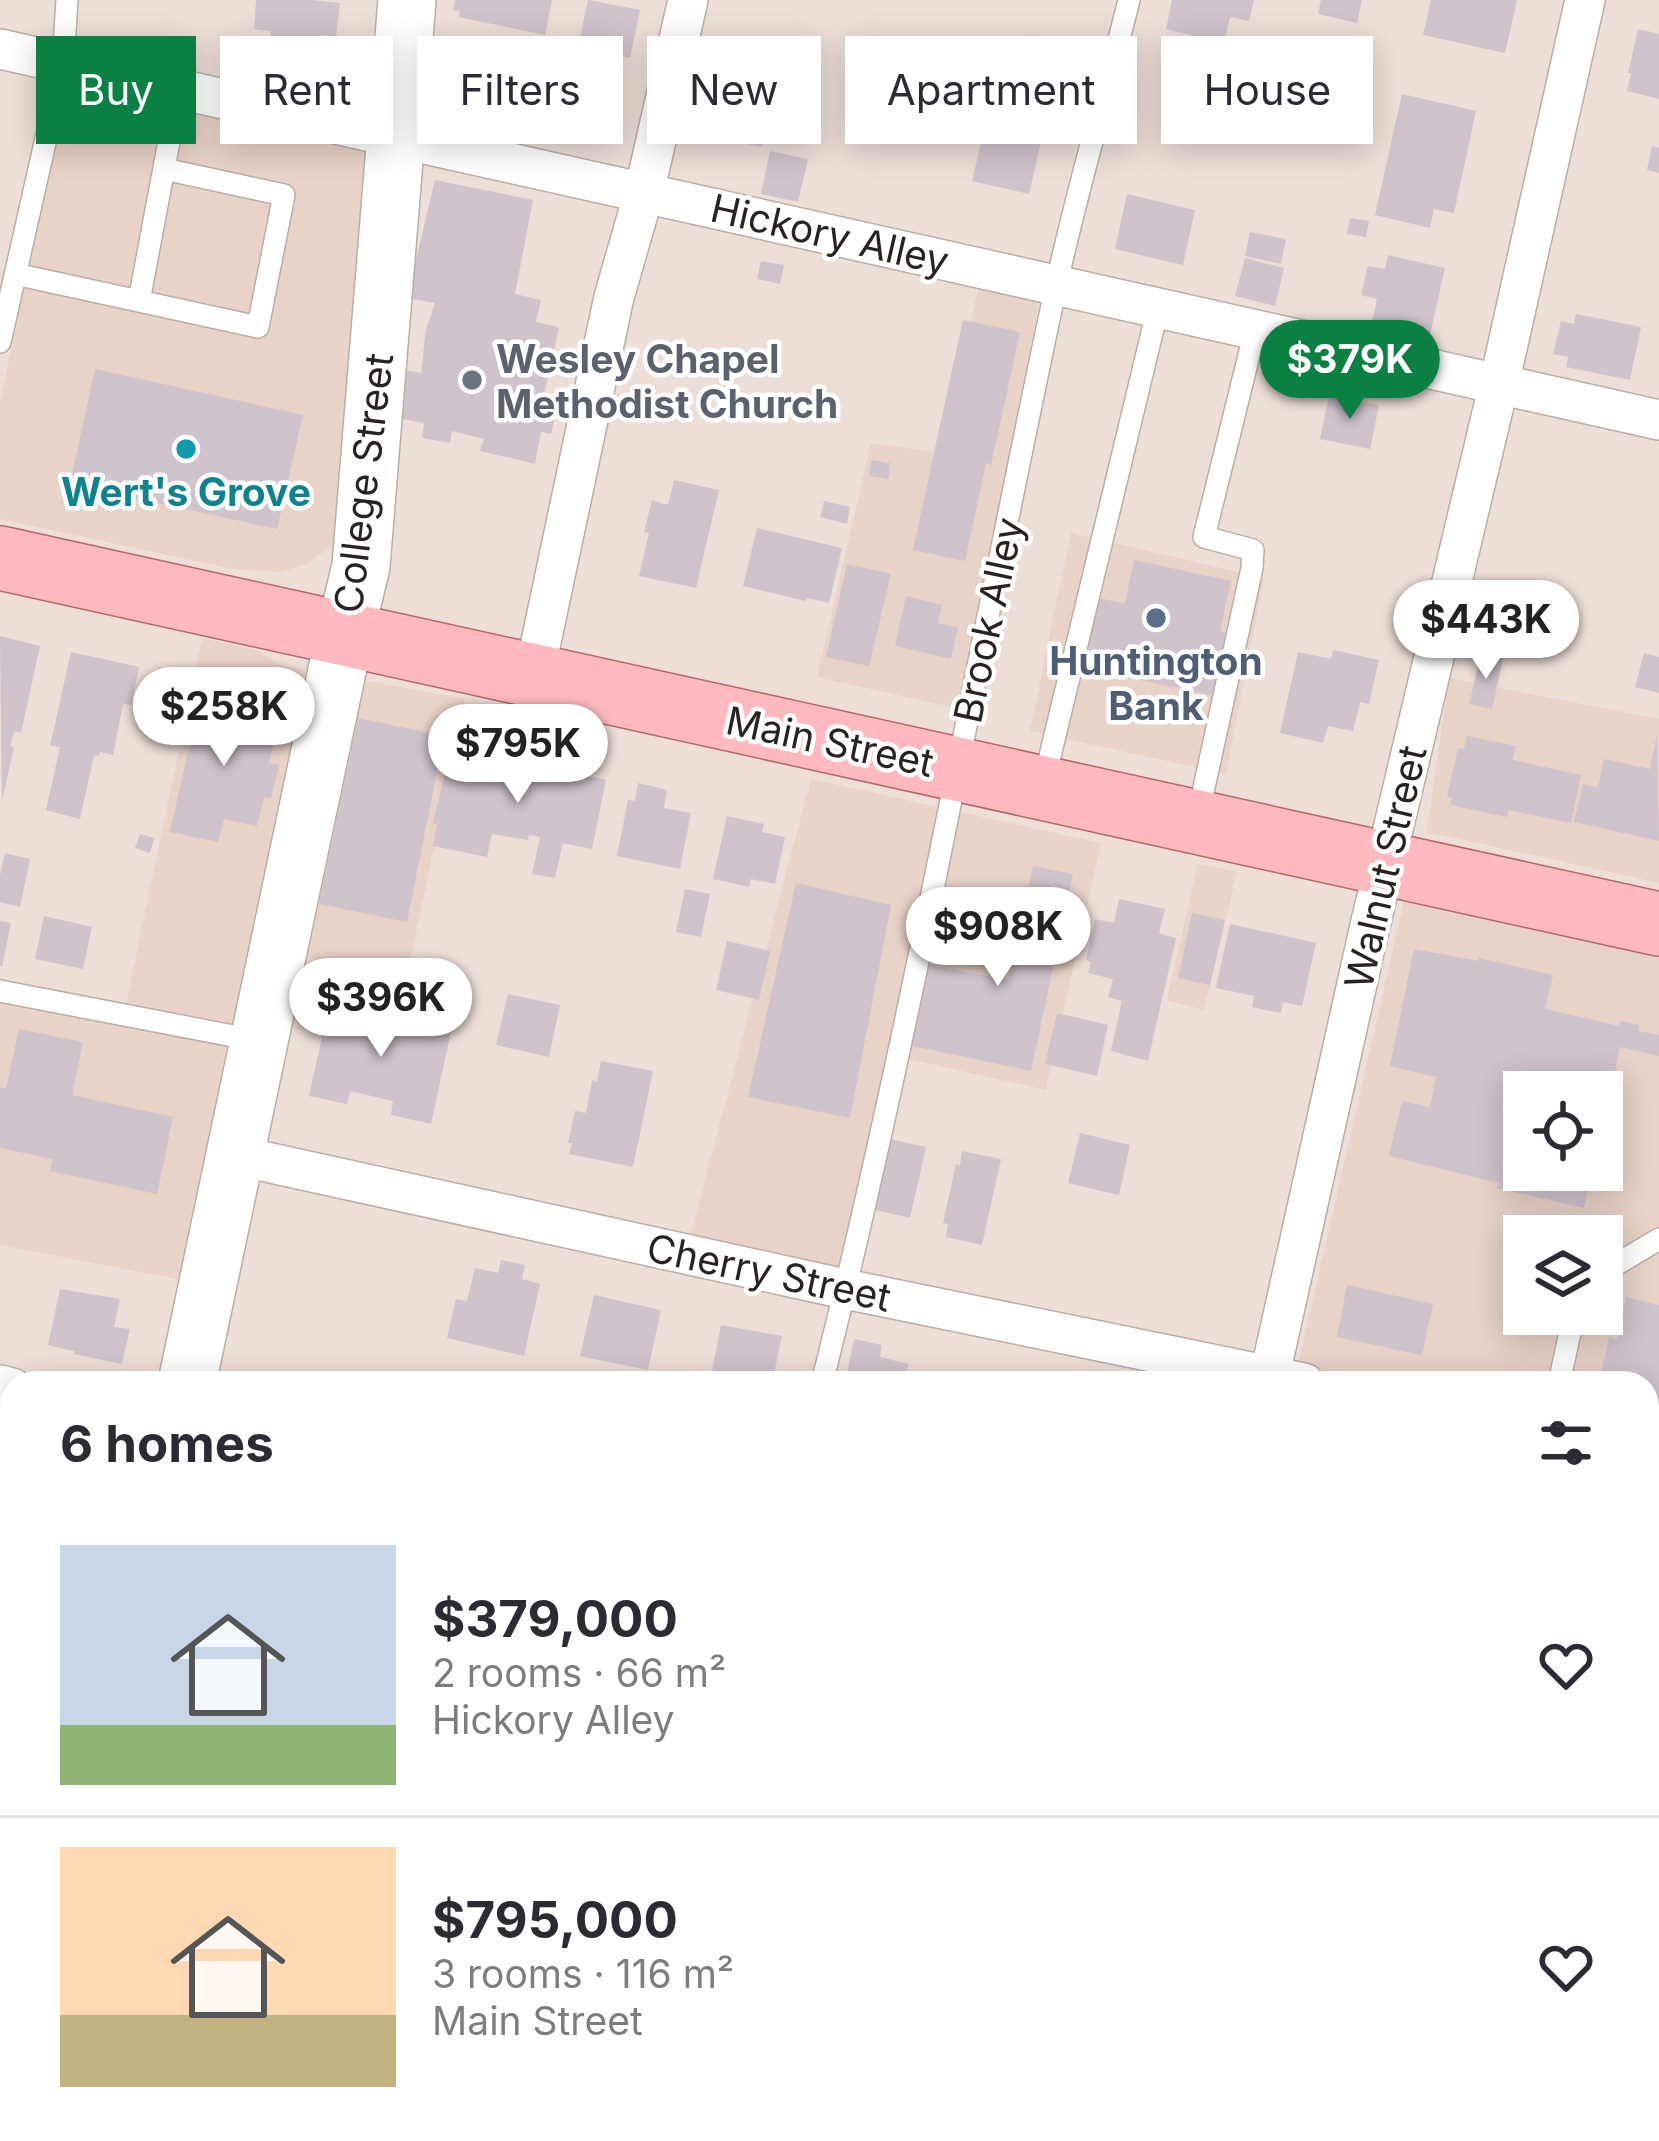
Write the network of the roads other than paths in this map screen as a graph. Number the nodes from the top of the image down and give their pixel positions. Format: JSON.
{"nodes":[{"id":1,"x":68,"y":0,"type":"edge"},
{"id":2,"x":407,"y":0,"type":"edge"},
{"id":3,"x":688,"y":0,"type":"edge"},
{"id":4,"x":1129,"y":0,"type":"edge"},
{"id":5,"x":1585,"y":0,"type":"edge"},
{"id":6,"x":65,"y":36,"type":"edge"},
{"id":7,"x":0,"y":49,"type":"edge"},
{"id":8,"x":36,"y":57,"type":"edge"},
{"id":9,"x":196,"y":92,"type":"edge"},
{"id":10,"x":397,"y":138,"type":"junction"},
{"id":11,"x":45,"y":144,"type":"edge"},
{"id":12,"x":169,"y":144,"type":"edge"},
{"id":13,"x":164,"y":169,"type":"junction"},
{"id":14,"x":644,"y":193,"type":"junction"},
{"id":15,"x":15,"y":274,"type":"junction"},
{"id":16,"x":1057,"y":285,"type":"junction"},
{"id":17,"x":139,"y":301,"type":"junction"},
{"id":18,"x":1159,"y":308,"type":"junction"},
{"id":19,"x":1256,"y":331,"type":"junction"},
{"id":20,"x":0,"y":342,"type":"edge"},
{"id":21,"x":1499,"y":384,"type":"junction"},
{"id":22,"x":1659,"y":420,"type":"edge"},
{"id":23,"x":0,"y":558,"type":"edge"},
{"id":24,"x":345,"y":633,"type":"junction"},
{"id":25,"x":534,"y":675,"type":"junction"},
{"id":26,"x":958,"y":769,"type":"junction"},
{"id":27,"x":1042,"y":788,"type":"junction"},
{"id":28,"x":1197,"y":821,"type":"junction"},
{"id":29,"x":1385,"y":864,"type":"junction"},
{"id":30,"x":1659,"y":924,"type":"edge"},
{"id":31,"x":0,"y":991,"type":"edge"},
{"id":32,"x":259,"y":1041,"type":"junction"},
{"id":33,"x":236,"y":1155,"type":"junction"},
{"id":34,"x":1659,"y":1239,"type":"edge"},
{"id":35,"x":1623,"y":1260,"type":"edge"},
{"id":36,"x":845,"y":1289,"type":"junction"},
{"id":37,"x":1569,"y":1335,"type":"edge"},
{"id":38,"x":190,"y":1371,"type":"edge"},
{"id":39,"x":825,"y":1371,"type":"edge"},
{"id":40,"x":1237,"y":1371,"type":"edge"},
{"id":41,"x":1282,"y":1371,"type":"edge"},
{"id":42,"x":1562,"y":1371,"type":"edge"}],
"edges":[{"from":1,"to":6,"type":"lane"},
{"from":2,"to":10,"type":"street","name":"College Street"},
{"from":3,"to":14,"type":"street"},
{"from":4,"to":16,"type":"lane","name":"Brook Alley"},
{"from":5,"to":21,"type":"street","name":"Walnut Street"},
{"from":7,"to":8,"type":"street","name":"Hickory Alley"},
{"from":9,"to":10,"type":"street","name":"Hickory Alley"},
{"from":10,"to":14,"type":"street","name":"Hickory Alley"},
{"from":10,"to":24,"type":"street","name":"College Street"},
{"from":11,"to":15,"type":"lane"},
{"from":12,"to":13,"type":"lane"},
{"from":13,"to":17,"type":"lane"},
{"from":13,"to":17,"type":"lane"},
{"from":14,"to":16,"type":"street","name":"Hickory Alley"},
{"from":14,"to":25,"type":"street"},
{"from":15,"to":17,"type":"lane"},
{"from":15,"to":20,"type":"lane"},
{"from":16,"to":18,"type":"street","name":"Hickory Alley"},
{"from":16,"to":26,"type":"lane","name":"Brook Alley"},
{"from":18,"to":19,"type":"street","name":"Hickory Alley"},
{"from":18,"to":27,"type":"lane"},
{"from":19,"to":21,"type":"street","name":"Hickory Alley"},
{"from":19,"to":28,"type":"lane"},
{"from":21,"to":22,"type":"street","name":"Hickory Alley"},
{"from":21,"to":29,"type":"street","name":"Walnut Street"},
{"from":23,"to":24,"type":"main road","name":"Main Street"},
{"from":24,"to":25,"type":"main road","name":"Main Street"},
{"from":24,"to":32,"type":"street","name":"College Street"},
{"from":25,"to":26,"type":"main road","name":"Main Street"},
{"from":26,"to":27,"type":"main road","name":"Main Street"},
{"from":26,"to":36,"type":"lane","name":"Brook Alley"},
{"from":27,"to":28,"type":"main road","name":"Main Street"},
{"from":28,"to":29,"type":"main road","name":"Main Street"},
{"from":29,"to":30,"type":"main road","name":"Main Street"},
{"from":29,"to":41,"type":"street","name":"Walnut Street"},
{"from":31,"to":32,"type":"lane"},
{"from":32,"to":33,"type":"street","name":"College Street"},
{"from":33,"to":36,"type":"street","name":"Cherry Street"},
{"from":33,"to":38,"type":"street","name":"College Street"},
{"from":34,"to":35,"type":"lane"},
{"from":36,"to":39,"type":"lane","name":"Brook Alley"},
{"from":36,"to":40,"type":"street","name":"Cherry Street"},
{"from":37,"to":42,"type":"lane"}]}
